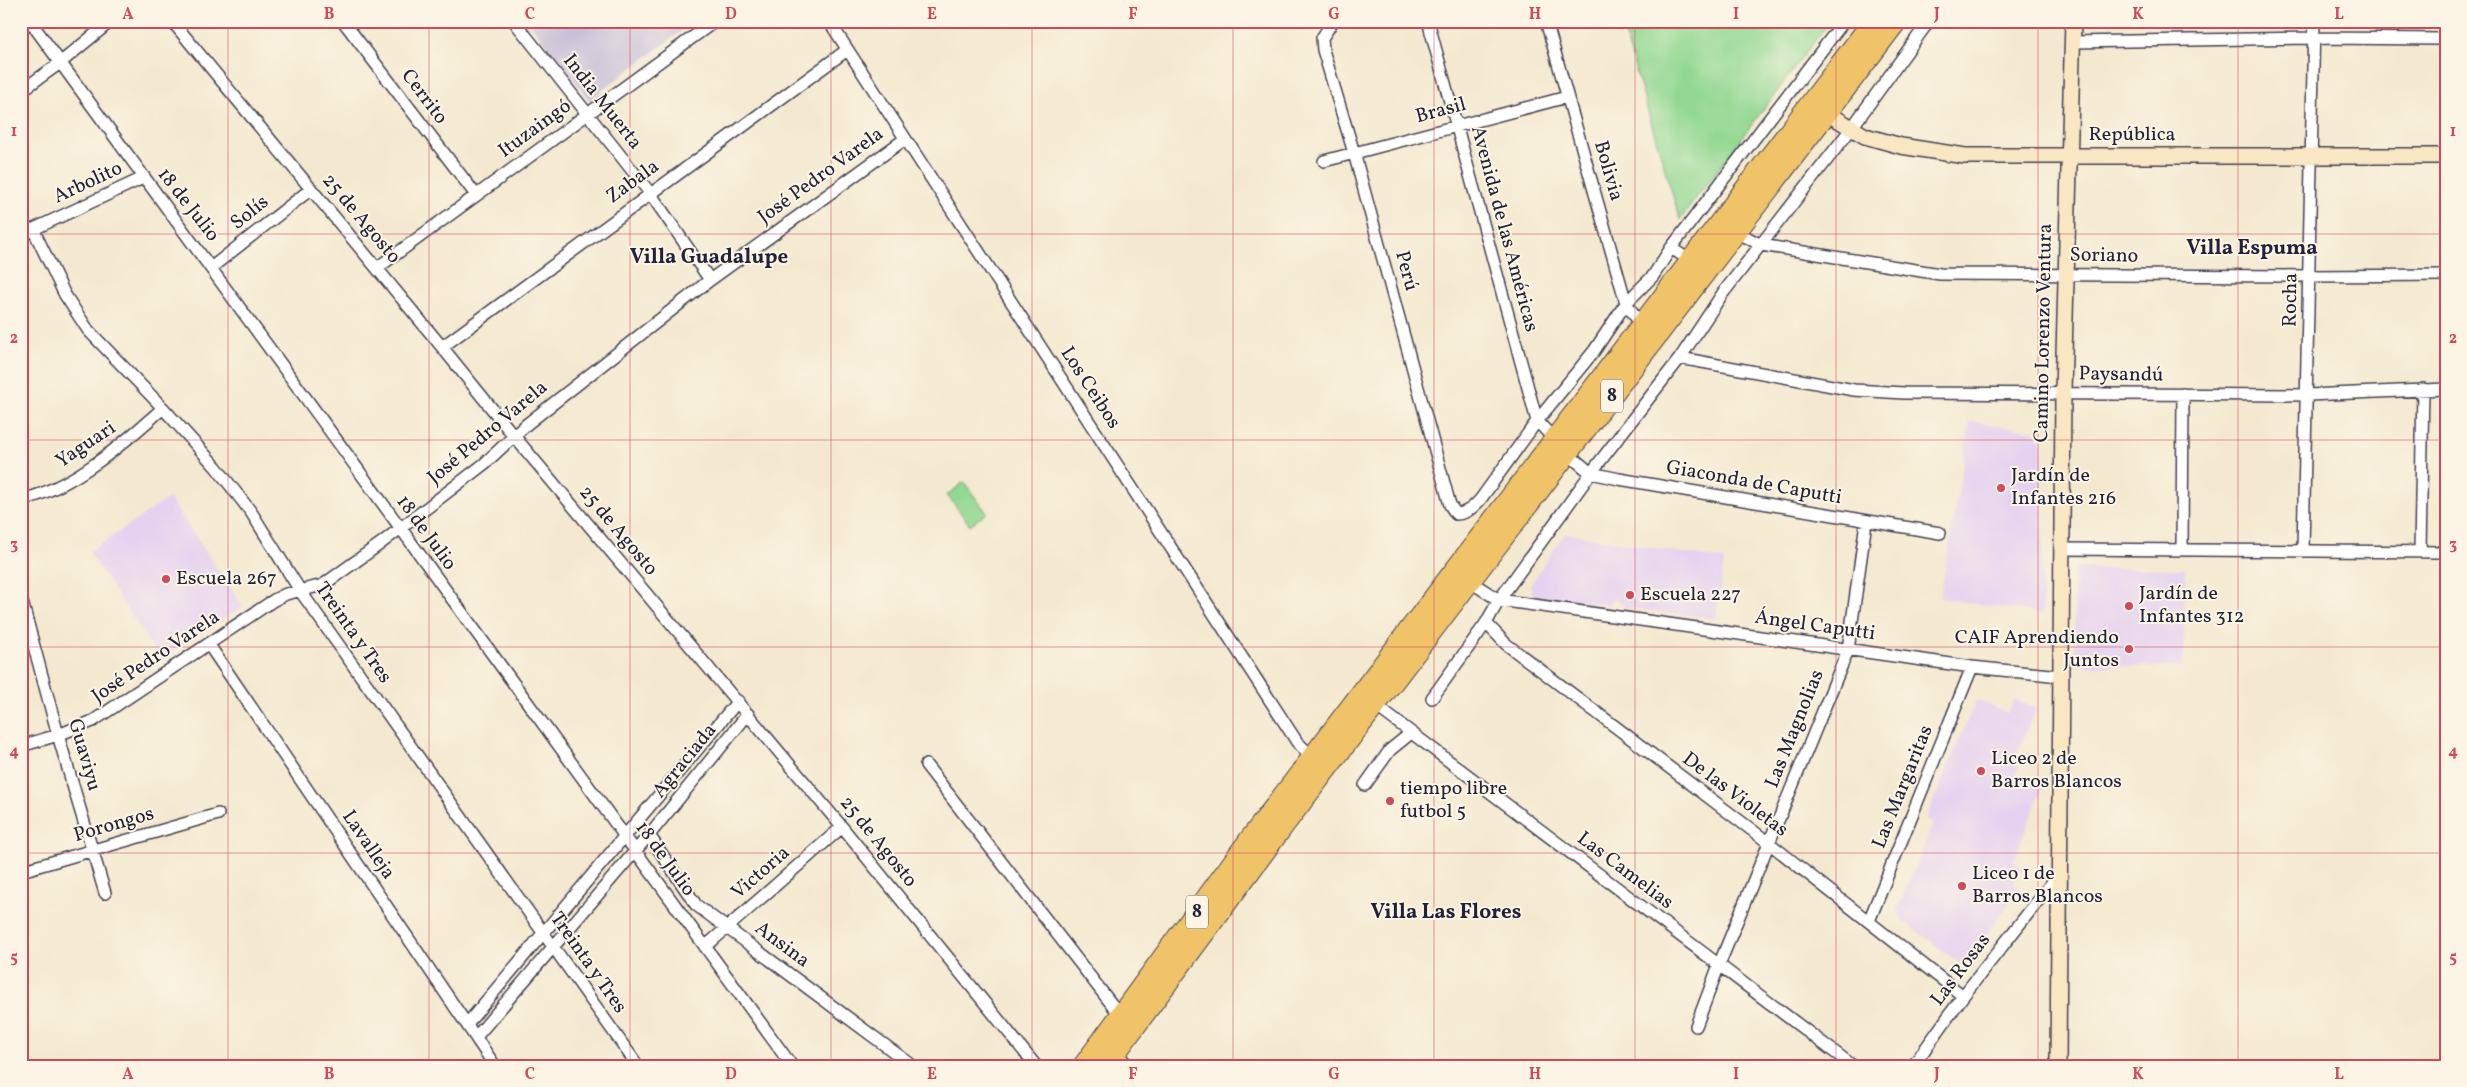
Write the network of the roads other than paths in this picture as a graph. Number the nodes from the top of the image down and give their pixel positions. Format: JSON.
{"nodes":[{"id":1,"x":30,"y":21,"type":"edge"},
{"id":2,"x":111,"y":21,"type":"edge"},
{"id":3,"x":172,"y":21,"type":"edge"},
{"id":4,"x":343,"y":21,"type":"edge"},
{"id":5,"x":514,"y":21,"type":"edge"},
{"id":6,"x":715,"y":21,"type":"edge"},
{"id":7,"x":829,"y":21,"type":"edge"},
{"id":8,"x":1333,"y":21,"type":"edge"},
{"id":9,"x":1428,"y":21,"type":"edge"},
{"id":10,"x":1546,"y":21,"type":"edge"},
{"id":11,"x":1844,"y":21,"type":"edge"},
{"id":12,"x":1873,"y":21,"type":"edge"},
{"id":13,"x":1898,"y":21,"type":"edge"},
{"id":14,"x":1929,"y":21,"type":"edge"},
{"id":15,"x":2073,"y":21,"type":"edge"},
{"id":16,"x":2314,"y":21,"type":"edge"},
{"id":17,"x":2314,"y":38,"type":"junction"},
{"id":18,"x":2446,"y":39,"type":"edge"},
{"id":19,"x":2072,"y":42,"type":"junction"},
{"id":20,"x":847,"y":50,"type":"junction"},
{"id":21,"x":60,"y":63,"type":"junction"},
{"id":22,"x":21,"y":90,"type":"edge"},
{"id":23,"x":1567,"y":97,"type":"junction"},
{"id":24,"x":588,"y":113,"type":"junction"},
{"id":25,"x":1827,"y":113,"type":"junction"},
{"id":26,"x":1456,"y":126,"type":"junction"},
{"id":27,"x":1851,"y":129,"type":"junction"},
{"id":28,"x":904,"y":139,"type":"junction"},
{"id":29,"x":1354,"y":153,"type":"junction"},
{"id":30,"x":2313,"y":154,"type":"junction"},
{"id":31,"x":2069,"y":155,"type":"junction"},
{"id":32,"x":2446,"y":156,"type":"edge"},
{"id":33,"x":1324,"y":161,"type":"dead end"},
{"id":34,"x":143,"y":178,"type":"junction"},
{"id":35,"x":311,"y":189,"type":"junction"},
{"id":36,"x":650,"y":193,"type":"junction"},
{"id":37,"x":476,"y":195,"type":"junction"},
{"id":38,"x":33,"y":230,"type":"junction"},
{"id":39,"x":1737,"y":232,"type":"junction"},
{"id":40,"x":21,"y":235,"type":"edge"},
{"id":41,"x":1761,"y":245,"type":"junction"},
{"id":42,"x":1671,"y":248,"type":"junction"},
{"id":43,"x":1691,"y":261,"type":"junction"},
{"id":44,"x":212,"y":267,"type":"junction"},
{"id":45,"x":377,"y":268,"type":"junction"},
{"id":46,"x":2065,"y":274,"type":"junction"},
{"id":47,"x":2446,"y":274,"type":"edge"},
{"id":48,"x":2310,"y":276,"type":"junction"},
{"id":49,"x":710,"y":280,"type":"junction"},
{"id":50,"x":1626,"y":304,"type":"junction"},
{"id":51,"x":1642,"y":326,"type":"junction"},
{"id":52,"x":442,"y":347,"type":"junction"},
{"id":53,"x":1680,"y":358,"type":"junction"},
{"id":54,"x":2423,"y":389,"type":"junction"},
{"id":55,"x":2446,"y":389,"type":"edge"},
{"id":56,"x":2063,"y":392,"type":"junction"},
{"id":57,"x":2182,"y":394,"type":"junction"},
{"id":58,"x":2308,"y":395,"type":"junction"},
{"id":59,"x":163,"y":408,"type":"junction"},
{"id":60,"x":1537,"y":421,"type":"junction"},
{"id":61,"x":514,"y":436,"type":"junction"},
{"id":62,"x":1562,"y":447,"type":"junction"},
{"id":63,"x":1592,"y":473,"type":"junction"},
{"id":64,"x":21,"y":500,"type":"edge"},
{"id":65,"x":1866,"y":522,"type":"junction"},
{"id":66,"x":400,"y":529,"type":"junction"},
{"id":67,"x":1940,"y":533,"type":"dead end"},
{"id":68,"x":2062,"y":549,"type":"junction"},
{"id":69,"x":2182,"y":550,"type":"junction"},
{"id":70,"x":2303,"y":550,"type":"junction"},
{"id":71,"x":2420,"y":552,"type":"junction"},
{"id":72,"x":2446,"y":552,"type":"edge"},
{"id":73,"x":1463,"y":577,"type":"junction"},
{"id":74,"x":301,"y":592,"type":"junction"},
{"id":75,"x":21,"y":598,"type":"edge"},
{"id":76,"x":1499,"y":600,"type":"junction"},
{"id":77,"x":1486,"y":623,"type":"junction"},
{"id":78,"x":209,"y":645,"type":"junction"},
{"id":79,"x":1848,"y":650,"type":"junction"},
{"id":80,"x":1972,"y":667,"type":"junction"},
{"id":81,"x":2060,"y":676,"type":"junction"},
{"id":82,"x":1432,"y":698,"type":"dead end"},
{"id":83,"x":738,"y":701,"type":"junction"},
{"id":84,"x":1376,"y":706,"type":"junction"},
{"id":85,"x":748,"y":714,"type":"junction"},
{"id":86,"x":1411,"y":733,"type":"junction"},
{"id":87,"x":58,"y":735,"type":"junction"},
{"id":88,"x":21,"y":746,"type":"edge"},
{"id":89,"x":1319,"y":764,"type":"junction"},
{"id":90,"x":926,"y":765,"type":"dead end"},
{"id":91,"x":1364,"y":785,"type":"dead end"},
{"id":92,"x":218,"y":814,"type":"dead end"},
{"id":93,"x":842,"y":826,"type":"junction"},
{"id":94,"x":626,"y":836,"type":"junction"},
{"id":95,"x":649,"y":836,"type":"junction"},
{"id":96,"x":1768,"y":843,"type":"junction"},
{"id":97,"x":92,"y":850,"type":"junction"},
{"id":98,"x":636,"y":850,"type":"junction"},
{"id":99,"x":21,"y":871,"type":"edge"},
{"id":100,"x":2059,"y":874,"type":"junction"},
{"id":101,"x":105,"y":893,"type":"dead end"},
{"id":102,"x":1869,"y":921,"type":"junction"},
{"id":103,"x":727,"y":928,"type":"junction"},
{"id":104,"x":544,"y":934,"type":"junction"},
{"id":105,"x":705,"y":947,"type":"junction"},
{"id":106,"x":554,"y":948,"type":"junction"},
{"id":107,"x":1719,"y":965,"type":"junction"},
{"id":108,"x":1963,"y":996,"type":"junction"},
{"id":109,"x":1120,"y":1015,"type":"junction"},
{"id":110,"x":467,"y":1024,"type":"junction"},
{"id":111,"x":1696,"y":1026,"type":"dead end"},
{"id":112,"x":476,"y":1038,"type":"junction"},
{"id":113,"x":1117,"y":1062,"type":"edge"},
{"id":114,"x":495,"y":1066,"type":"edge"},
{"id":115,"x":638,"y":1066,"type":"edge"},
{"id":116,"x":792,"y":1066,"type":"edge"},
{"id":117,"x":913,"y":1066,"type":"edge"},
{"id":118,"x":1036,"y":1066,"type":"edge"},
{"id":119,"x":1083,"y":1066,"type":"edge"},
{"id":120,"x":1852,"y":1066,"type":"edge"},
{"id":121,"x":1913,"y":1066,"type":"edge"},
{"id":122,"x":2058,"y":1066,"type":"edge"}],
"edges":[{"from":1,"to":21,"type":"street","name":"18 de Julio"},
{"from":2,"to":21,"type":"street"},
{"from":3,"to":35,"type":"street","name":"25 de Agosto"},
{"from":4,"to":37,"type":"street","name":"Cerrito"},
{"from":5,"to":24,"type":"street","name":"India Muerta"},
{"from":6,"to":24,"type":"street","name":"Ituzaingó"},
{"from":7,"to":20,"type":"street","name":"Los Ceibos"},
{"from":8,"to":29,"type":"street","name":"Perú"},
{"from":9,"to":26,"type":"street","name":"Avenida de las Américas"},
{"from":10,"to":23,"type":"street","name":"Bolivia"},
{"from":11,"to":42,"type":"street"},
{"from":12,"to":43,"type":"highway","number":"8"},
{"from":13,"to":25,"type":"highway","number":"8"},
{"from":14,"to":27,"type":"street"},
{"from":15,"to":19,"type":"street","name":"Camino Lorenzo Ventura"},
{"from":16,"to":17,"type":"street","name":"Rocha"},
{"from":17,"to":18,"type":"street"},
{"from":17,"to":19,"type":"street"},
{"from":17,"to":30,"type":"street","name":"Rocha"},
{"from":19,"to":31,"type":"street","name":"Camino Lorenzo Ventura"},
{"from":20,"to":28,"type":"street","name":"Los Ceibos"},
{"from":20,"to":36,"type":"street","name":"Zabala"},
{"from":21,"to":22,"type":"street"},
{"from":21,"to":34,"type":"street","name":"18 de Julio"},
{"from":23,"to":26,"type":"street","name":"Brasil"},
{"from":23,"to":50,"type":"street","name":"Bolivia"},
{"from":24,"to":36,"type":"street","name":"India Muerta"},
{"from":24,"to":37,"type":"street","name":"Ituzaingó"},
{"from":25,"to":27,"type":"street","name":"República"},
{"from":25,"to":39,"type":"highway","number":"8"},
{"from":26,"to":29,"type":"street","name":"Brasil"},
{"from":26,"to":60,"type":"street","name":"Avenida de las Américas"},
{"from":27,"to":31,"type":"street","name":"República"},
{"from":27,"to":41,"type":"street"},
{"from":28,"to":49,"type":"street","name":"José Pedro Varela"},
{"from":28,"to":89,"type":"street","name":"Los Ceibos"},
{"from":29,"to":33,"type":"street","name":"Brasil"},
{"from":29,"to":60,"type":"street","name":"Perú"},
{"from":30,"to":31,"type":"street","name":"República"},
{"from":30,"to":32,"type":"street","name":"República"},
{"from":30,"to":48,"type":"street","name":"Rocha"},
{"from":31,"to":46,"type":"street","name":"Camino Lorenzo Ventura"},
{"from":34,"to":38,"type":"street","name":"Arbolito"},
{"from":34,"to":44,"type":"street","name":"18 de Julio"},
{"from":35,"to":44,"type":"street","name":"Solís"},
{"from":35,"to":45,"type":"street","name":"25 de Agosto"},
{"from":36,"to":49,"type":"street","name":"India Muerta"},
{"from":36,"to":52,"type":"street","name":"Zabala"},
{"from":37,"to":45,"type":"street","name":"Ituzaingó"},
{"from":38,"to":40,"type":"street","name":"Arbolito"},
{"from":38,"to":59,"type":"street","name":"Treinta y Tres"},
{"from":39,"to":41,"type":"street","name":"Soriano"},
{"from":39,"to":62,"type":"highway","number":"8"},
{"from":41,"to":46,"type":"street","name":"Soriano"},
{"from":41,"to":53,"type":"street"},
{"from":42,"to":43,"type":"street"},
{"from":42,"to":50,"type":"street"},
{"from":43,"to":51,"type":"highway","number":"8"},
{"from":44,"to":66,"type":"street","name":"18 de Julio"},
{"from":45,"to":52,"type":"street","name":"25 de Agosto"},
{"from":46,"to":48,"type":"street","name":"Soriano"},
{"from":46,"to":56,"type":"street","name":"Camino Lorenzo Ventura"},
{"from":47,"to":48,"type":"street","name":"Soriano"},
{"from":48,"to":58,"type":"street","name":"Rocha"},
{"from":49,"to":61,"type":"street","name":"José Pedro Varela"},
{"from":50,"to":51,"type":"street","name":"Bolivia"},
{"from":50,"to":60,"type":"street"},
{"from":51,"to":62,"type":"highway","number":"8"},
{"from":52,"to":61,"type":"street","name":"25 de Agosto"},
{"from":53,"to":56,"type":"street","name":"Paysandú"},
{"from":53,"to":63,"type":"street"},
{"from":54,"to":55,"type":"street","name":"Paysandú"},
{"from":54,"to":58,"type":"street","name":"Paysandú"},
{"from":54,"to":71,"type":"street"},
{"from":56,"to":57,"type":"street","name":"Paysandú"},
{"from":56,"to":68,"type":"street","name":"Camino Lorenzo Ventura"},
{"from":57,"to":58,"type":"street","name":"Paysandú"},
{"from":57,"to":69,"type":"street"},
{"from":58,"to":70,"type":"street","name":"Rocha"},
{"from":59,"to":64,"type":"street","name":"Yaguari"},
{"from":59,"to":74,"type":"street","name":"Treinta y Tres"},
{"from":60,"to":62,"type":"street","name":"Avenida de las Américas"},
{"from":61,"to":66,"type":"street","name":"José Pedro Varela"},
{"from":61,"to":83,"type":"street","name":"25 de Agosto"},
{"from":62,"to":63,"type":"street","name":"Giaconda de Caputti"},
{"from":62,"to":73,"type":"highway","number":"8"},
{"from":63,"to":65,"type":"street","name":"Giaconda de Caputti"},
{"from":63,"to":76,"type":"street"},
{"from":65,"to":67,"type":"street","name":"Giaconda de Caputti"},
{"from":65,"to":79,"type":"street","name":"Las Magnolias"},
{"from":66,"to":74,"type":"street","name":"José Pedro Varela"},
{"from":66,"to":94,"type":"street","name":"18 de Julio"},
{"from":68,"to":69,"type":"street"},
{"from":68,"to":81,"type":"street","name":"Camino Lorenzo Ventura"},
{"from":69,"to":70,"type":"street"},
{"from":70,"to":71,"type":"street"},
{"from":71,"to":72,"type":"street"},
{"from":73,"to":76,"type":"street","name":"Ángel Caputti"},
{"from":73,"to":84,"type":"highway","number":"8"},
{"from":73,"to":89,"type":"highway","number":"8"},
{"from":74,"to":78,"type":"street","name":"José Pedro Varela"},
{"from":74,"to":104,"type":"street","name":"Treinta y Tres"},
{"from":75,"to":87,"type":"street","name":"Guaviyu"},
{"from":76,"to":77,"type":"street"},
{"from":76,"to":79,"type":"street","name":"Ángel Caputti"},
{"from":77,"to":82,"type":"street"},
{"from":77,"to":96,"type":"street","name":"De las Violetas"},
{"from":78,"to":87,"type":"street","name":"José Pedro Varela"},
{"from":78,"to":110,"type":"street","name":"Lavalleja"},
{"from":79,"to":80,"type":"street","name":"Ángel Caputti"},
{"from":79,"to":96,"type":"street","name":"Las Magnolias"},
{"from":80,"to":81,"type":"street","name":"Ángel Caputti"},
{"from":80,"to":102,"type":"street","name":"Las Margaritas"},
{"from":81,"to":100,"type":"street","name":"Camino Lorenzo Ventura"},
{"from":83,"to":85,"type":"street","name":"25 de Agosto"},
{"from":83,"to":94,"type":"street","name":"Agraciada"},
{"from":84,"to":86,"type":"street","name":"Las Camelias"},
{"from":84,"to":89,"type":"highway","number":"8"},
{"from":85,"to":93,"type":"street","name":"25 de Agosto"},
{"from":85,"to":95,"type":"street","name":"Agraciada"},
{"from":86,"to":91,"type":"street"},
{"from":86,"to":107,"type":"street","name":"Las Camelias"},
{"from":87,"to":88,"type":"street","name":"José Pedro Varela"},
{"from":87,"to":97,"type":"street","name":"Guaviyu"},
{"from":89,"to":109,"type":"highway","number":"8"},
{"from":89,"to":113,"type":"highway","number":"8"},
{"from":90,"to":109,"type":"street"},
{"from":92,"to":97,"type":"street","name":"Porongos"},
{"from":93,"to":103,"type":"street","name":"Victoria"},
{"from":93,"to":118,"type":"street","name":"25 de Agosto"},
{"from":94,"to":98,"type":"street","name":"18 de Julio"},
{"from":94,"to":104,"type":"street","name":"Agraciada"},
{"from":95,"to":98,"type":"street","name":"Agraciada"},
{"from":95,"to":103,"type":"street","name":"Ansina"},
{"from":96,"to":102,"type":"street","name":"De las Violetas"},
{"from":96,"to":107,"type":"street","name":"Las Magnolias"},
{"from":97,"to":99,"type":"street","name":"Porongos"},
{"from":97,"to":101,"type":"street","name":"Guaviyu"},
{"from":98,"to":105,"type":"street","name":"18 de Julio"},
{"from":98,"to":106,"type":"street","name":"Agraciada"},
{"from":100,"to":108,"type":"street","name":"Las Rosas"},
{"from":100,"to":122,"type":"street","name":"Camino Lorenzo Ventura"},
{"from":102,"to":108,"type":"street","name":"De las Violetas"},
{"from":103,"to":105,"type":"street","name":"Victoria"},
{"from":103,"to":117,"type":"street","name":"Ansina"},
{"from":104,"to":106,"type":"street","name":"Treinta y Tres"},
{"from":104,"to":110,"type":"street","name":"Agraciada"},
{"from":105,"to":116,"type":"street","name":"18 de Julio"},
{"from":106,"to":112,"type":"street","name":"Agraciada"},
{"from":106,"to":115,"type":"street","name":"Treinta y Tres"},
{"from":107,"to":111,"type":"street","name":"Las Magnolias"},
{"from":107,"to":120,"type":"street","name":"Las Camelias"},
{"from":108,"to":121,"type":"street","name":"Las Rosas"},
{"from":109,"to":119,"type":"highway","number":"8"},
{"from":110,"to":112,"type":"street","name":"Lavalleja"},
{"from":112,"to":114,"type":"street","name":"Lavalleja"}]}
